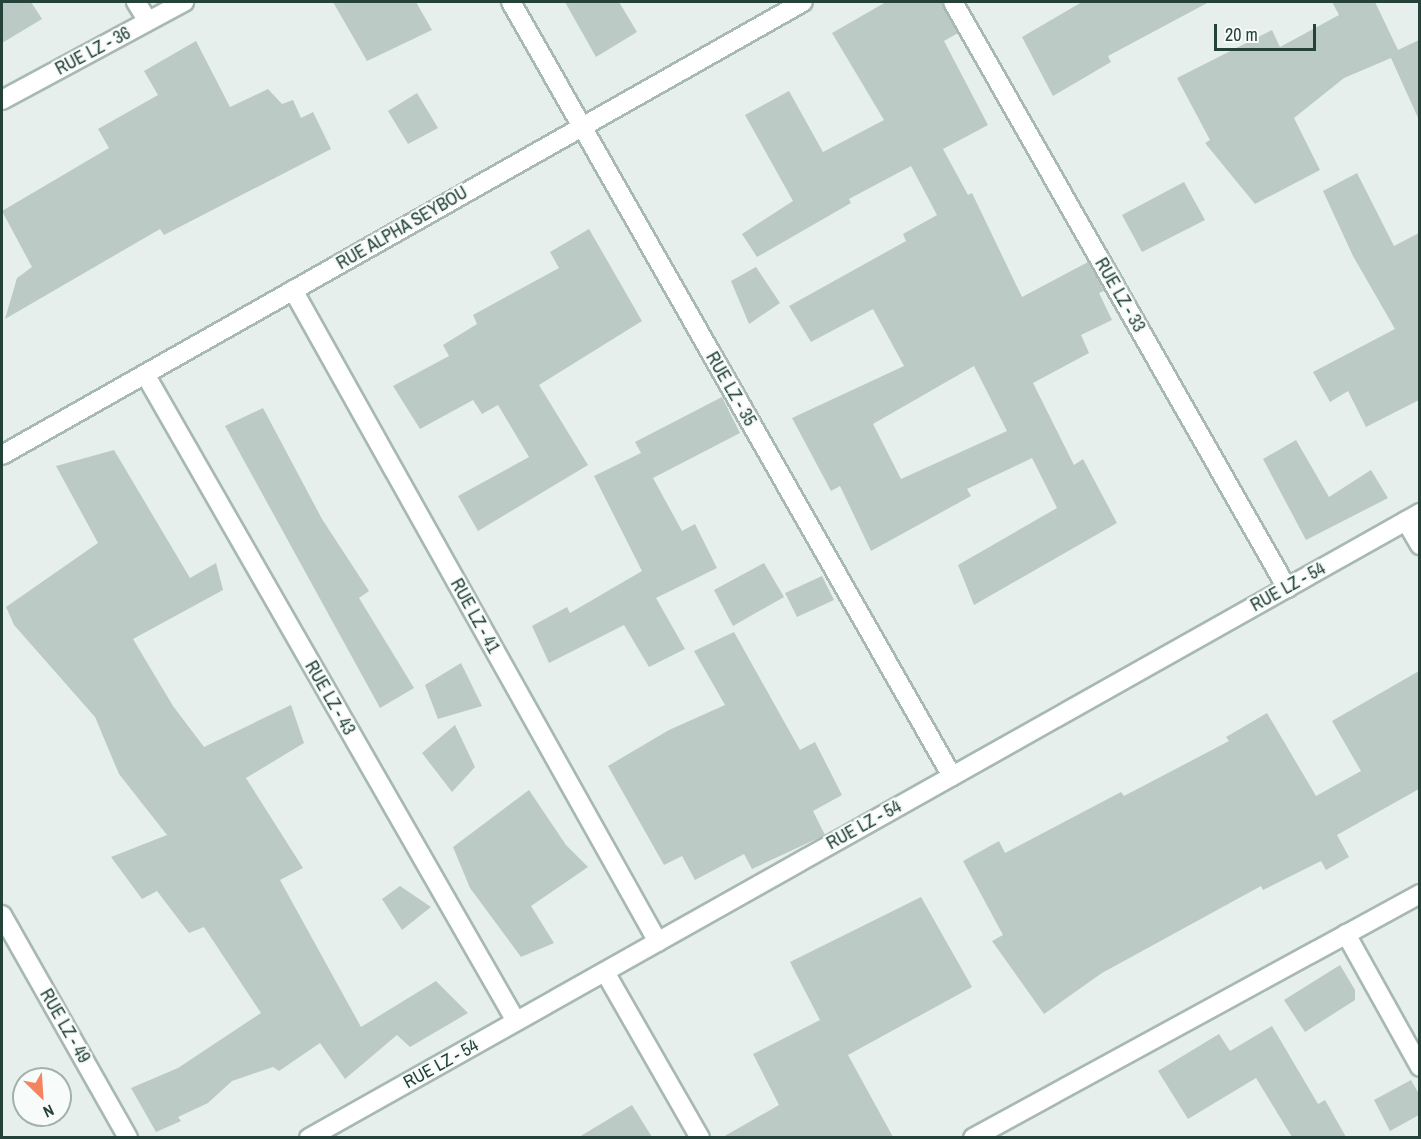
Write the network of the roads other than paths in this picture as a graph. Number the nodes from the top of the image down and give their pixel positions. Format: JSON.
{"nodes":[{"id":1,"x":136,"y":2,"type":"edge"},
{"id":2,"x":184,"y":2,"type":"edge"},
{"id":3,"x":511,"y":2,"type":"edge"},
{"id":4,"x":802,"y":2,"type":"edge"},
{"id":5,"x":953,"y":2,"type":"edge"},
{"id":6,"x":148,"y":21,"type":"junction"},
{"id":7,"x":2,"y":100,"type":"edge"},
{"id":8,"x":582,"y":126,"type":"junction"},
{"id":9,"x":293,"y":290,"type":"junction"},
{"id":10,"x":145,"y":374,"type":"junction"},
{"id":11,"x":2,"y":455,"type":"edge"},
{"id":12,"x":1413,"y":517,"type":"edge"},
{"id":13,"x":1419,"y":544,"type":"edge"},
{"id":14,"x":1287,"y":588,"type":"junction"},
{"id":15,"x":952,"y":776,"type":"junction"},
{"id":16,"x":1419,"y":894,"type":"edge"},
{"id":17,"x":2,"y":915,"type":"edge"},
{"id":18,"x":1346,"y":934,"type":"junction"},
{"id":19,"x":658,"y":942,"type":"junction"},
{"id":20,"x":605,"y":972,"type":"junction"},
{"id":21,"x":516,"y":1021,"type":"junction"},
{"id":22,"x":1419,"y":1067,"type":"edge"},
{"id":23,"x":981,"y":1135,"type":"edge"},
{"id":24,"x":129,"y":1137,"type":"edge"},
{"id":25,"x":309,"y":1137,"type":"edge"},
{"id":26,"x":700,"y":1137,"type":"edge"}],
"edges":[{"from":1,"to":6,"type":"street"},
{"from":2,"to":6,"type":"street","name":"RUE LZ - 36"},
{"from":3,"to":8,"type":"street","name":"RUE LZ - 35"},
{"from":4,"to":8,"type":"street","name":"RUE ALPHA SEYBOU"},
{"from":5,"to":14,"type":"street","name":"RUE LZ - 33"},
{"from":6,"to":7,"type":"street","name":"RUE LZ - 36"},
{"from":8,"to":9,"type":"street","name":"RUE ALPHA SEYBOU"},
{"from":8,"to":15,"type":"street","name":"RUE LZ - 35"},
{"from":9,"to":10,"type":"street","name":"RUE ALPHA SEYBOU"},
{"from":9,"to":19,"type":"street","name":"RUE LZ - 41"},
{"from":10,"to":11,"type":"street","name":"RUE ALPHA SEYBOU"},
{"from":10,"to":21,"type":"street","name":"RUE LZ - 43"},
{"from":12,"to":13,"type":"street"},
{"from":12,"to":14,"type":"street","name":"RUE LZ - 54"},
{"from":14,"to":15,"type":"street","name":"RUE LZ - 54"},
{"from":15,"to":19,"type":"street","name":"RUE LZ - 54"},
{"from":16,"to":18,"type":"street"},
{"from":17,"to":24,"type":"street","name":"RUE LZ - 49"},
{"from":18,"to":22,"type":"street"},
{"from":18,"to":23,"type":"street"},
{"from":19,"to":20,"type":"street","name":"RUE LZ - 54"},
{"from":20,"to":21,"type":"street","name":"RUE LZ - 54"},
{"from":20,"to":26,"type":"street"},
{"from":21,"to":25,"type":"street","name":"RUE LZ - 54"}]}
